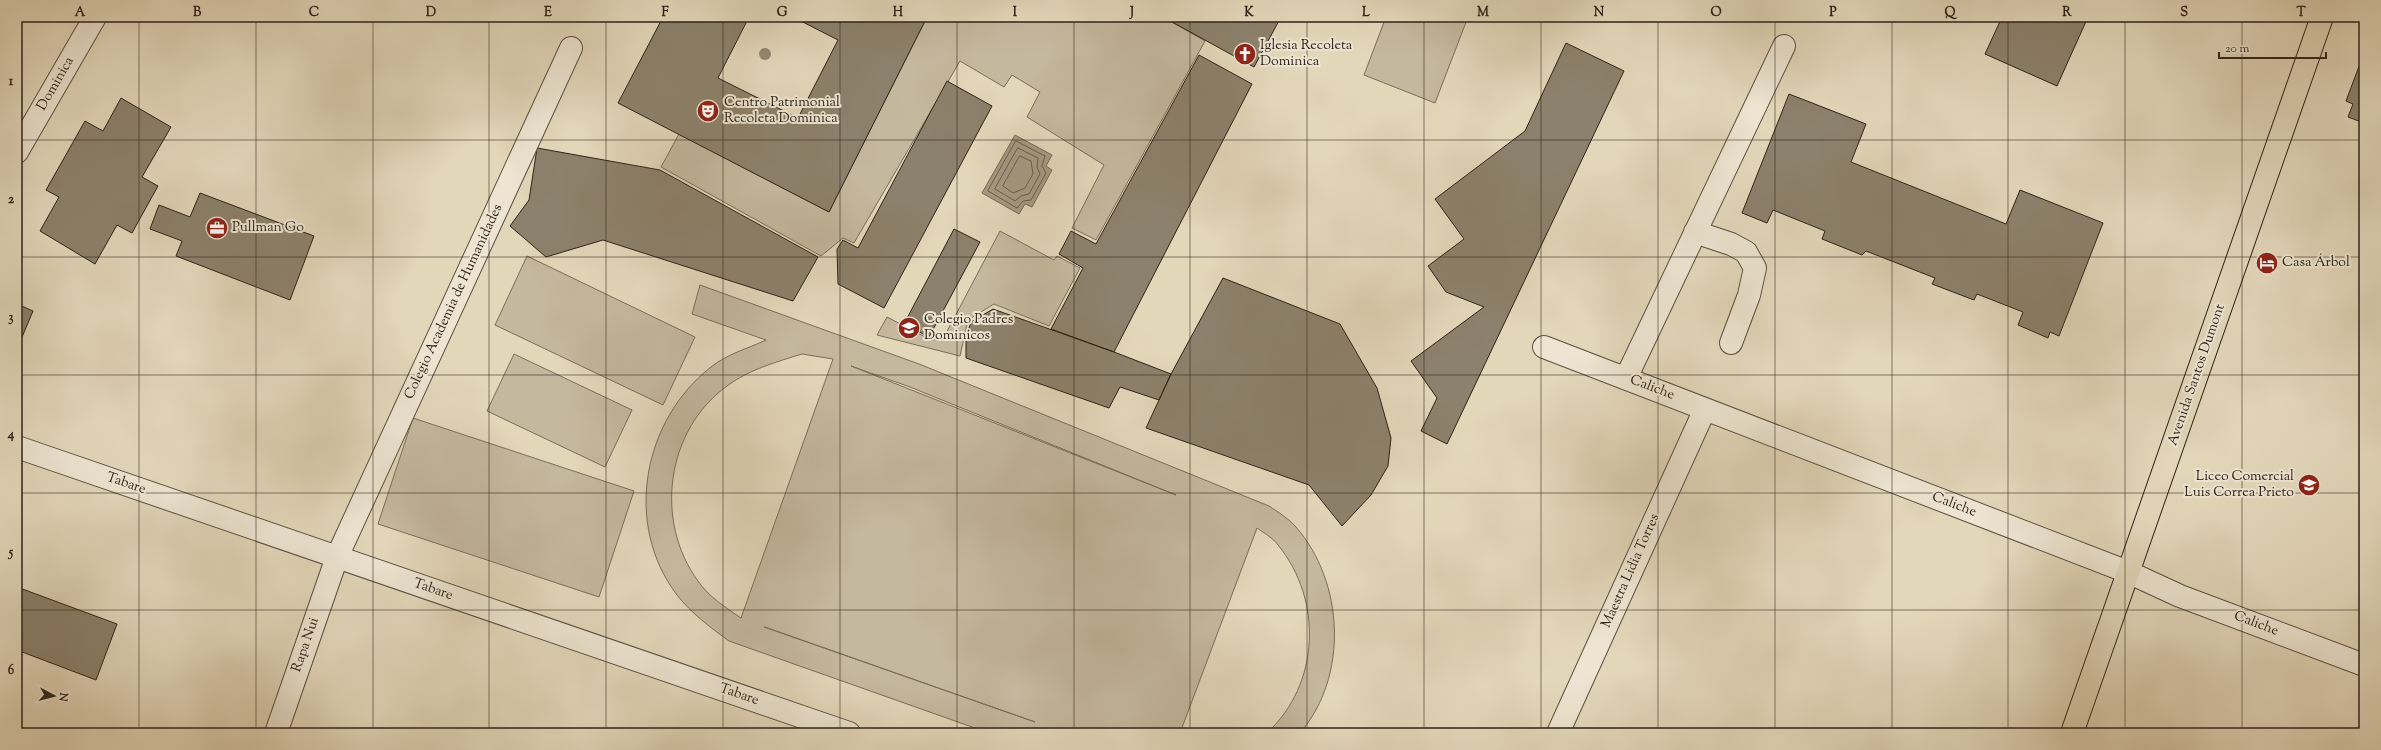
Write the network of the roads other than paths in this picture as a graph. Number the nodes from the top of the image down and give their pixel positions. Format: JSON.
{"nodes":[{"id":1,"x":95,"y":17,"type":"edge"},
{"id":2,"x":2322,"y":17,"type":"edge"},
{"id":3,"x":1784,"y":46,"type":"dead end"},
{"id":4,"x":571,"y":48,"type":"dead end"},
{"id":5,"x":17,"y":152,"type":"edge"},
{"id":6,"x":1695,"y":232,"type":"junction"},
{"id":7,"x":1731,"y":343,"type":"dead end"},
{"id":8,"x":1544,"y":347,"type":"dead end"},
{"id":9,"x":1626,"y":378,"type":"junction"},
{"id":10,"x":1705,"y":409,"type":"junction"},
{"id":11,"x":17,"y":446,"type":"edge"},
{"id":12,"x":337,"y":557,"type":"junction"},
{"id":13,"x":2128,"y":572,"type":"junction"},
{"id":14,"x":2364,"y":665,"type":"edge"},
{"id":15,"x":276,"y":733,"type":"edge"},
{"id":16,"x":849,"y":733,"type":"edge"},
{"id":17,"x":1558,"y":733,"type":"edge"},
{"id":18,"x":2072,"y":733,"type":"edge"}],
"edges":[{"from":1,"to":5,"type":"street","name":"Dominica"},
{"from":2,"to":13,"type":"main road","name":"Avenida Santos Dumont"},
{"from":3,"to":6,"type":"street"},
{"from":4,"to":12,"type":"street","name":"Colegio Academia de Humanidades"},
{"from":6,"to":7,"type":"street"},
{"from":6,"to":9,"type":"street"},
{"from":8,"to":9,"type":"street","name":"Caliche"},
{"from":9,"to":10,"type":"street","name":"Caliche"},
{"from":10,"to":13,"type":"street","name":"Caliche"},
{"from":10,"to":17,"type":"street","name":"Maestra Lidia Torres"},
{"from":11,"to":12,"type":"street","name":"Tabare"},
{"from":12,"to":15,"type":"street","name":"Rapa Nui"},
{"from":12,"to":16,"type":"street","name":"Tabare"},
{"from":13,"to":14,"type":"street","name":"Caliche"},
{"from":13,"to":18,"type":"main road","name":"Avenida Santos Dumont"}]}
